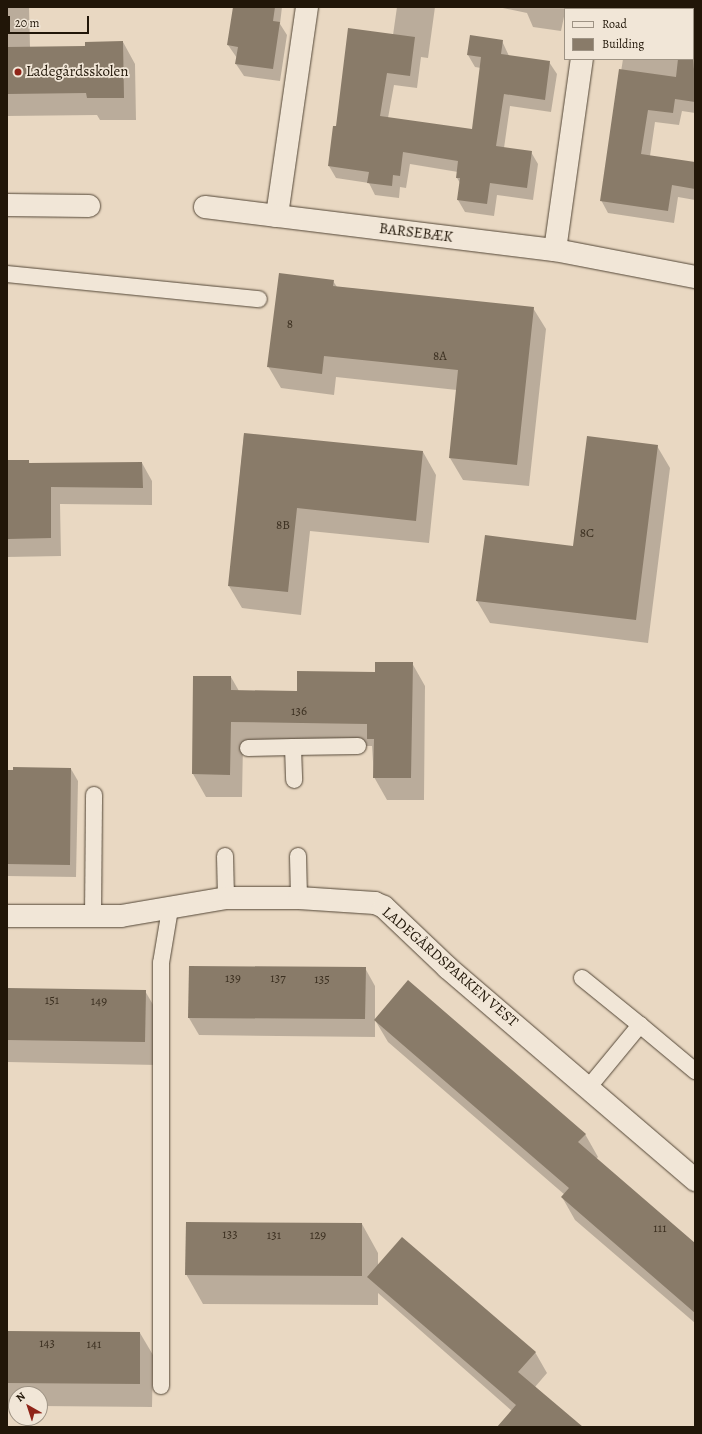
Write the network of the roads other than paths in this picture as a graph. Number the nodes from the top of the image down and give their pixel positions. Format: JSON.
{"nodes":[{"id":1,"x":307,"y":7,"type":"edge"},
{"id":2,"x":582,"y":60,"type":"edge"},
{"id":3,"x":7,"y":205,"type":"edge"},
{"id":4,"x":88,"y":206,"type":"dead end"},
{"id":5,"x":205,"y":208,"type":"dead end"},
{"id":6,"x":277,"y":216,"type":"junction"},
{"id":7,"x":555,"y":250,"type":"junction"},
{"id":8,"x":7,"y":274,"type":"edge"},
{"id":9,"x":695,"y":277,"type":"edge"},
{"id":10,"x":259,"y":299,"type":"dead end"},
{"id":11,"x":358,"y":746,"type":"dead end"},
{"id":12,"x":294,"y":747,"type":"junction"},
{"id":13,"x":248,"y":748,"type":"dead end"},
{"id":14,"x":294,"y":780,"type":"dead end"},
{"id":15,"x":94,"y":795,"type":"dead end"},
{"id":16,"x":226,"y":856,"type":"dead end"},
{"id":17,"x":298,"y":856,"type":"dead end"},
{"id":18,"x":226,"y":898,"type":"junction"},
{"id":19,"x":299,"y":898,"type":"junction"},
{"id":20,"x":170,"y":909,"type":"junction"},
{"id":21,"x":7,"y":916,"type":"edge"},
{"id":22,"x":92,"y":916,"type":"junction"},
{"id":23,"x":582,"y":978,"type":"dead end"},
{"id":24,"x":640,"y":1025,"type":"junction"},
{"id":25,"x":695,"y":1072,"type":"edge"},
{"id":26,"x":588,"y":1088,"type":"junction"},
{"id":27,"x":695,"y":1180,"type":"edge"},
{"id":28,"x":161,"y":1386,"type":"dead end"}],
"edges":[{"from":1,"to":6,"type":"street"},
{"from":2,"to":7,"type":"street"},
{"from":3,"to":4,"type":"street"},
{"from":5,"to":6,"type":"street","name":"BARSEBÆK"},
{"from":6,"to":7,"type":"street","name":"BARSEBÆK"},
{"from":7,"to":9,"type":"street","name":"BARSEBÆK"},
{"from":8,"to":10,"type":"lane"},
{"from":11,"to":12,"type":"lane"},
{"from":12,"to":13,"type":"lane"},
{"from":12,"to":14,"type":"lane"},
{"from":15,"to":22,"type":"lane"},
{"from":16,"to":18,"type":"lane"},
{"from":17,"to":19,"type":"lane"},
{"from":18,"to":19,"type":"street","name":"LADEGÅRDSPARKEN VEST"},
{"from":18,"to":20,"type":"street","name":"LADEGÅRDSPARKEN VEST"},
{"from":19,"to":26,"type":"street","name":"LADEGÅRDSPARKEN VEST"},
{"from":20,"to":22,"type":"street","name":"LADEGÅRDSPARKEN VEST"},
{"from":20,"to":28,"type":"lane"},
{"from":21,"to":22,"type":"street","name":"LADEGÅRDSPARKEN VEST"},
{"from":23,"to":24,"type":"lane"},
{"from":24,"to":25,"type":"lane"},
{"from":24,"to":26,"type":"lane"},
{"from":26,"to":27,"type":"street","name":"LADEGÅRDSPARKEN VEST"}]}
